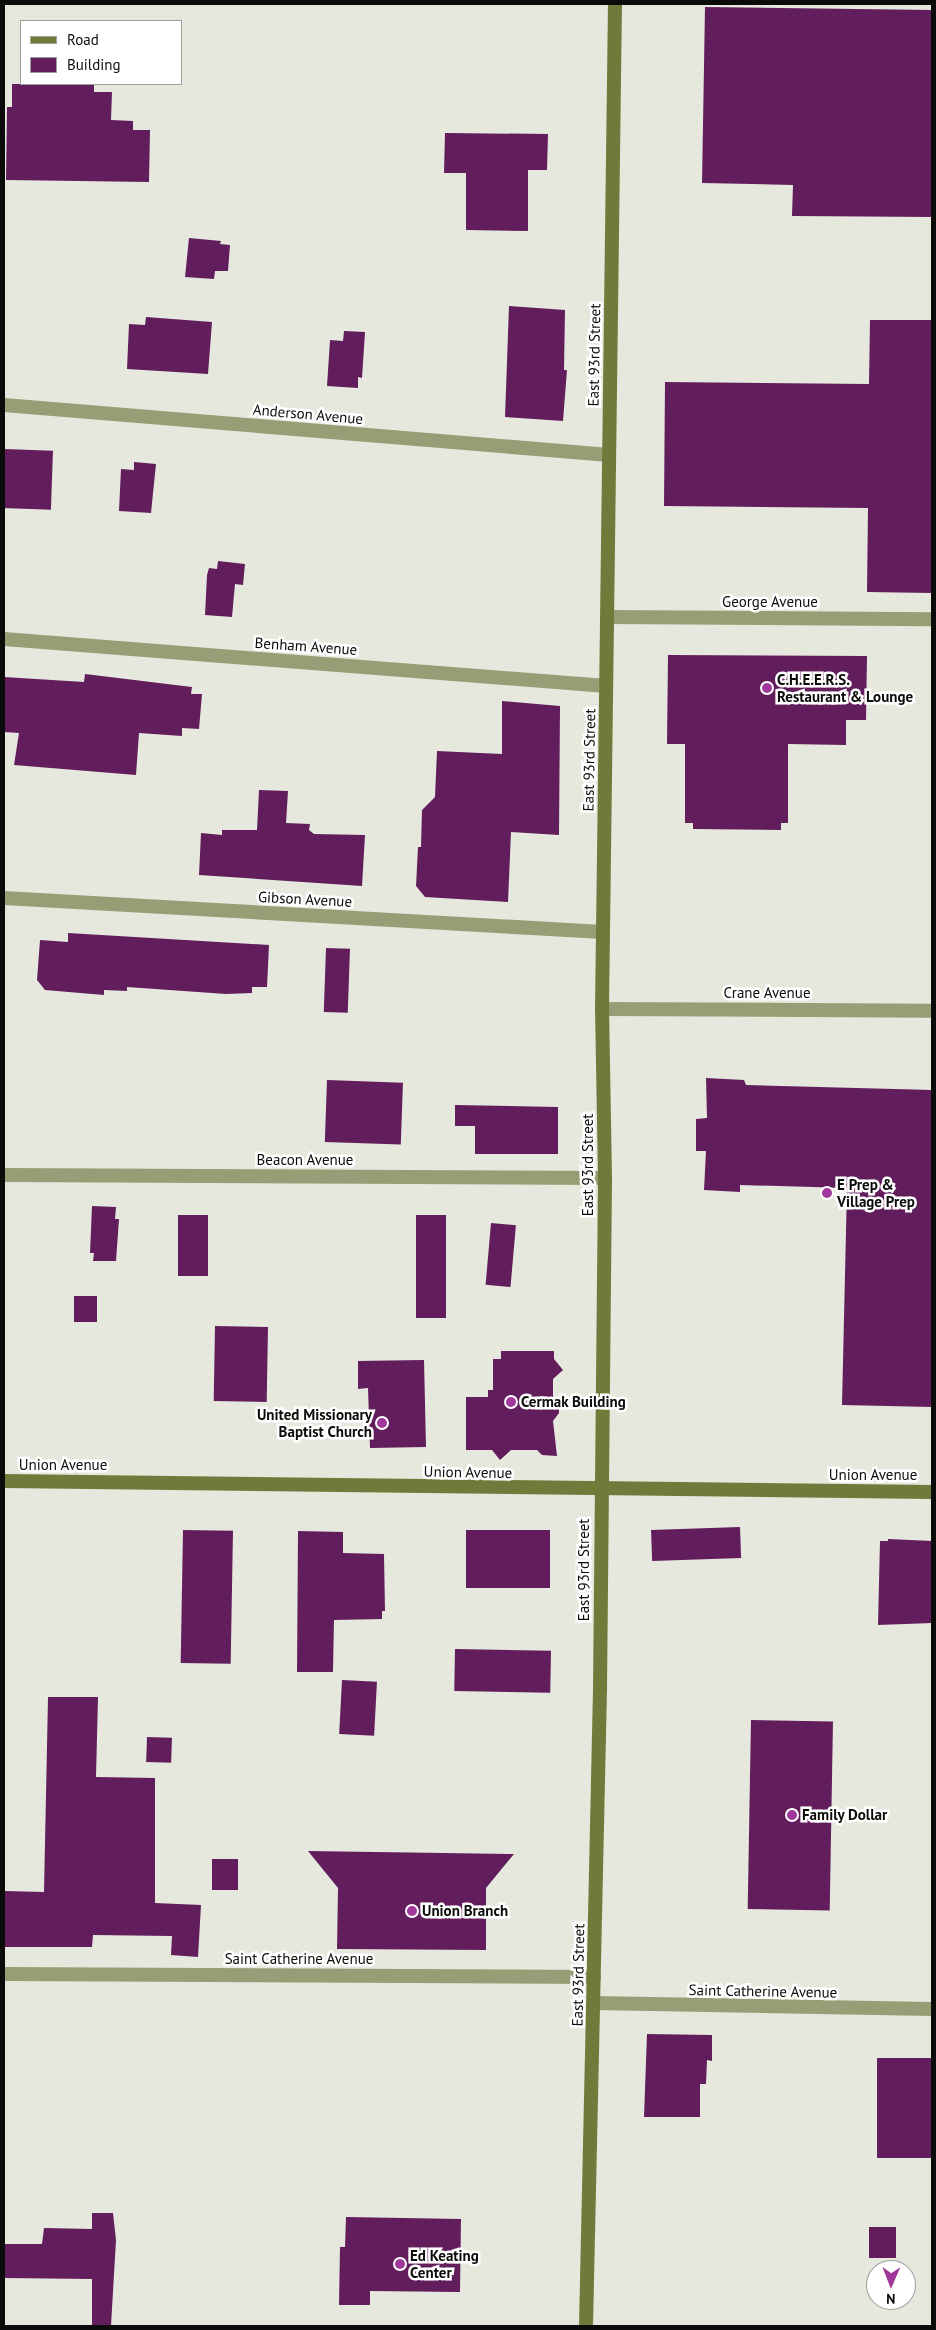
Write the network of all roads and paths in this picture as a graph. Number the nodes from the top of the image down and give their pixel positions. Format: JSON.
{"nodes":[{"id":1,"x":615,"y":4,"type":"edge"},
{"id":2,"x":4,"y":405,"type":"edge"},
{"id":3,"x":609,"y":455,"type":"junction"},
{"id":4,"x":607,"y":617,"type":"junction"},
{"id":5,"x":932,"y":619,"type":"edge"},
{"id":6,"x":4,"y":639,"type":"edge"},
{"id":7,"x":606,"y":686,"type":"junction"},
{"id":8,"x":4,"y":898,"type":"edge"},
{"id":9,"x":604,"y":932,"type":"junction"},
{"id":10,"x":602,"y":1008,"type":"junction"},
{"id":11,"x":932,"y":1011,"type":"edge"},
{"id":12,"x":4,"y":1175,"type":"edge"},
{"id":13,"x":605,"y":1178,"type":"junction"},
{"id":14,"x":4,"y":1481,"type":"edge"},
{"id":15,"x":600,"y":1489,"type":"junction"},
{"id":16,"x":932,"y":1492,"type":"edge"},
{"id":17,"x":4,"y":1974,"type":"edge"},
{"id":18,"x":594,"y":1977,"type":"junction"},
{"id":19,"x":594,"y":2003,"type":"junction"},
{"id":20,"x":932,"y":2009,"type":"edge"},
{"id":21,"x":586,"y":2326,"type":"edge"}],
"edges":[{"from":1,"to":3,"type":"main road","name":"East 93rd Street"},
{"from":2,"to":3,"type":"street","name":"Anderson Avenue"},
{"from":3,"to":4,"type":"main road","name":"East 93rd Street"},
{"from":4,"to":5,"type":"street","name":"George Avenue"},
{"from":4,"to":7,"type":"main road","name":"East 93rd Street"},
{"from":6,"to":7,"type":"street","name":"Benham Avenue"},
{"from":7,"to":9,"type":"main road","name":"East 93rd Street"},
{"from":8,"to":9,"type":"street","name":"Gibson Avenue"},
{"from":9,"to":10,"type":"main road","name":"East 93rd Street"},
{"from":10,"to":11,"type":"street","name":"Crane Avenue"},
{"from":10,"to":13,"type":"main road","name":"East 93rd Street"},
{"from":12,"to":13,"type":"street","name":"Beacon Avenue"},
{"from":13,"to":15,"type":"main road","name":"East 93rd Street"},
{"from":14,"to":15,"type":"main road","name":"Union Avenue"},
{"from":15,"to":16,"type":"main road","name":"Union Avenue"},
{"from":15,"to":18,"type":"main road","name":"East 93rd Street"},
{"from":17,"to":18,"type":"street","name":"Saint Catherine Avenue"},
{"from":18,"to":19,"type":"main road","name":"East 93rd Street"},
{"from":19,"to":20,"type":"street","name":"Saint Catherine Avenue"},
{"from":19,"to":21,"type":"main road","name":"East 93rd Street"}]}
